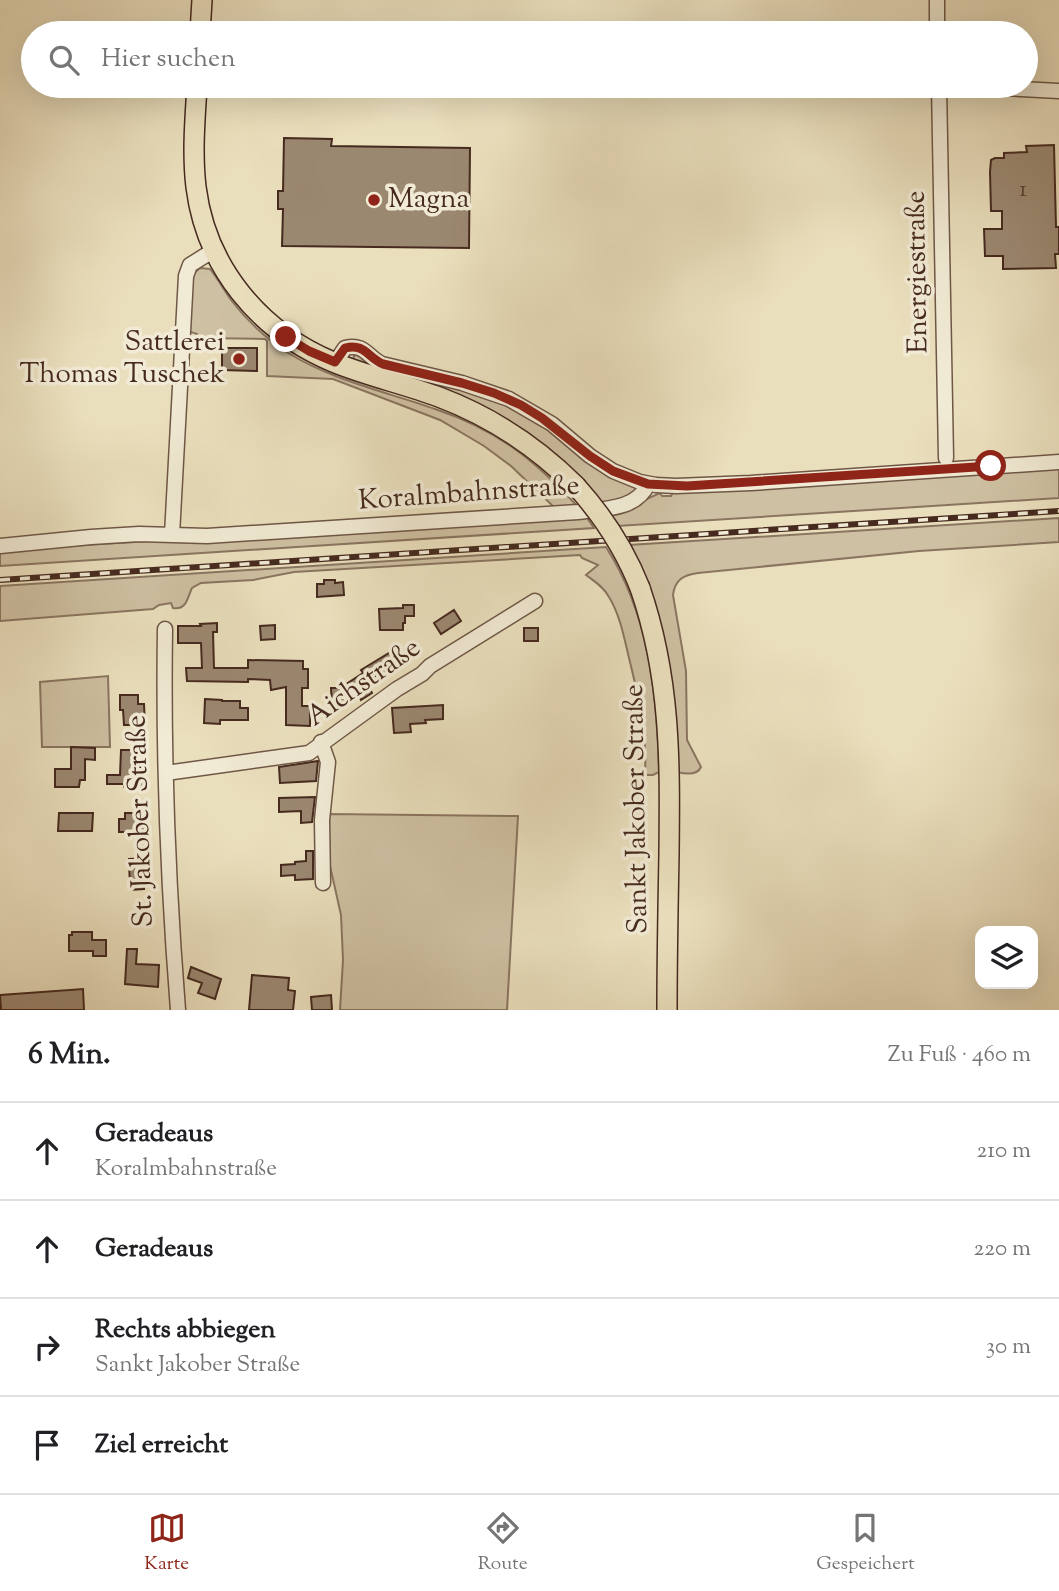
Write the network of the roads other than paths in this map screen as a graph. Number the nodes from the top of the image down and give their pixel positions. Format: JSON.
{"nodes":[{"id":1,"x":202,"y":0,"type":"edge"},
{"id":2,"x":937,"y":0,"type":"edge"},
{"id":3,"x":201,"y":21,"type":"edge"},
{"id":4,"x":937,"y":21,"type":"edge"},
{"id":5,"x":1038,"y":90,"type":"edge"},
{"id":6,"x":1059,"y":91,"type":"edge"},
{"id":7,"x":196,"y":98,"type":"edge"},
{"id":8,"x":939,"y":98,"type":"edge"},
{"id":9,"x":214,"y":250,"type":"junction"},
{"id":10,"x":335,"y":362,"type":"junction"},
{"id":11,"x":946,"y":458,"type":"dead end"},
{"id":12,"x":1059,"y":462,"type":"edge"},
{"id":13,"x":648,"y":484,"type":"junction"},
{"id":14,"x":172,"y":535,"type":"junction"},
{"id":15,"x":0,"y":546,"type":"edge"},
{"id":16,"x":535,"y":601,"type":"dead end"},
{"id":17,"x":165,"y":629,"type":"dead end"},
{"id":18,"x":321,"y":743,"type":"junction"},
{"id":19,"x":166,"y":773,"type":"junction"},
{"id":20,"x":323,"y":883,"type":"dead end"},
{"id":21,"x":178,"y":1010,"type":"edge"},
{"id":22,"x":667,"y":1010,"type":"edge"}],
"edges":[{"from":1,"to":3,"type":"main road"},
{"from":2,"to":4,"type":"street"},
{"from":5,"to":6,"type":"street"},
{"from":7,"to":9,"type":"main road"},
{"from":8,"to":11,"type":"street","name":"Energiestraße"},
{"from":9,"to":10,"type":"main road","name":"Sankt Jakober Straße"},
{"from":9,"to":14,"type":"street"},
{"from":10,"to":13,"type":"street"},
{"from":10,"to":22,"type":"main road","name":"Sankt Jakober Straße","bridge":true},
{"from":12,"to":13,"type":"street"},
{"from":13,"to":14,"type":"street","name":"Koralmbahnstraße"},
{"from":14,"to":15,"type":"street","name":"Koralmbahnstraße"},
{"from":16,"to":18,"type":"street","name":"Aichstraße"},
{"from":17,"to":19,"type":"street","name":"St. Jakober Straße"},
{"from":18,"to":19,"type":"street","name":"Aichstraße"},
{"from":18,"to":20,"type":"street"},
{"from":19,"to":21,"type":"street","name":"St. Jakober Straße"}]}
